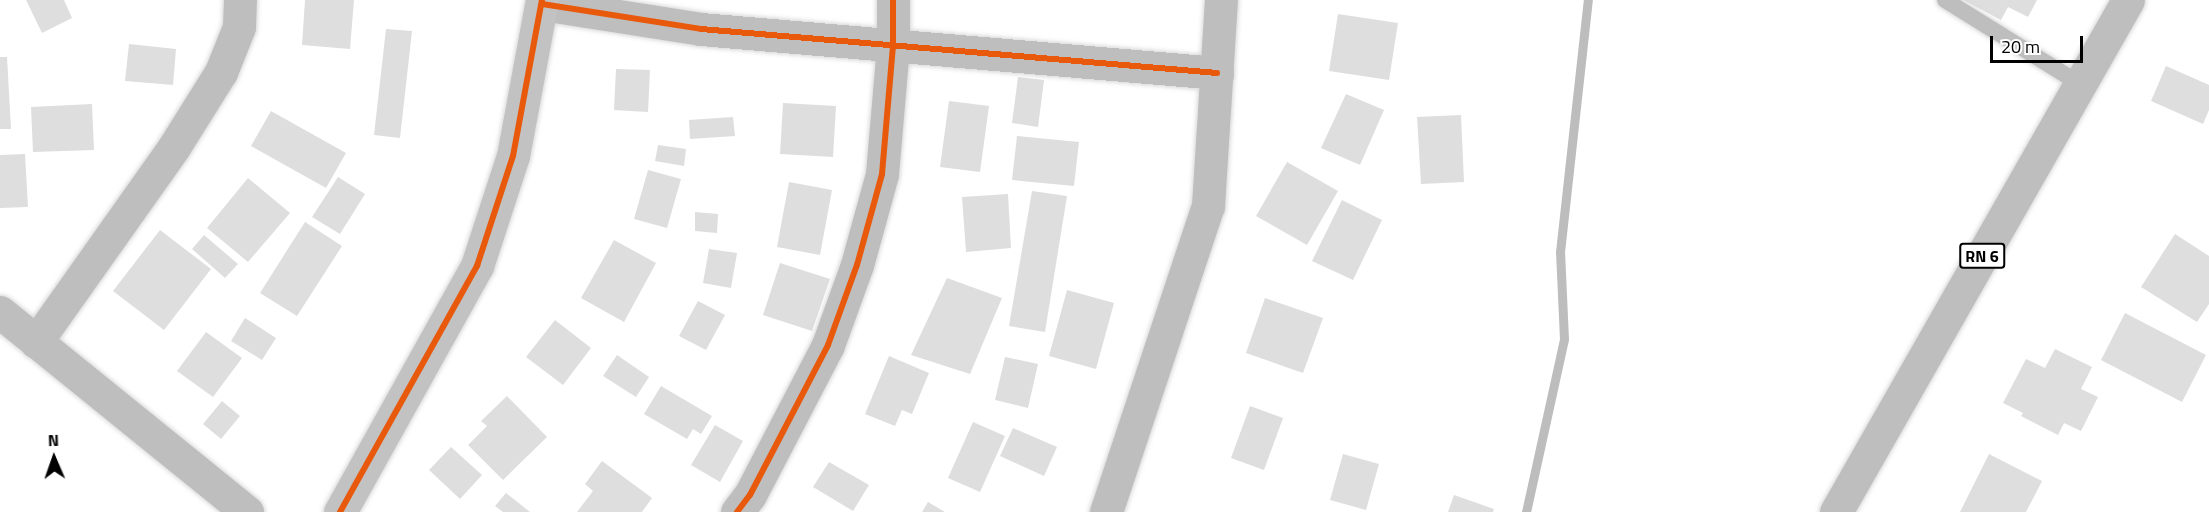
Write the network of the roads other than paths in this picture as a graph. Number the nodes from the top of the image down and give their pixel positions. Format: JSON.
{"nodes":[{"id":1,"x":240,"y":0,"type":"edge"},
{"id":2,"x":893,"y":0,"type":"edge"},
{"id":3,"x":1221,"y":0,"type":"edge"},
{"id":4,"x":1945,"y":0,"type":"edge"},
{"id":5,"x":2128,"y":0,"type":"edge"},
{"id":6,"x":542,"y":2,"type":"edge"},
{"id":7,"x":893,"y":45,"type":"junction"},
{"id":8,"x":1217,"y":73,"type":"junction"},
{"id":9,"x":2080,"y":84,"type":"junction"},
{"id":10,"x":0,"y":312,"type":"edge"},
{"id":11,"x":36,"y":342,"type":"junction"},
{"id":12,"x":247,"y":512,"type":"edge"},
{"id":13,"x":340,"y":512,"type":"edge"},
{"id":14,"x":736,"y":512,"type":"edge"},
{"id":15,"x":1106,"y":512,"type":"edge"},
{"id":16,"x":1836,"y":512,"type":"edge"}],
"edges":[{"from":1,"to":11,"type":"street"},
{"from":2,"to":7,"type":"street"},
{"from":3,"to":8,"type":"street"},
{"from":4,"to":9,"type":"lane"},
{"from":5,"to":9,"type":"street","number":"RN 6"},
{"from":6,"to":7,"type":"street"},
{"from":6,"to":13,"type":"street"},
{"from":7,"to":8,"type":"street"},
{"from":7,"to":14,"type":"street"},
{"from":8,"to":15,"type":"street"},
{"from":9,"to":16,"type":"street","number":"RN 6"},
{"from":10,"to":11,"type":"street"},
{"from":11,"to":12,"type":"street"}]}
